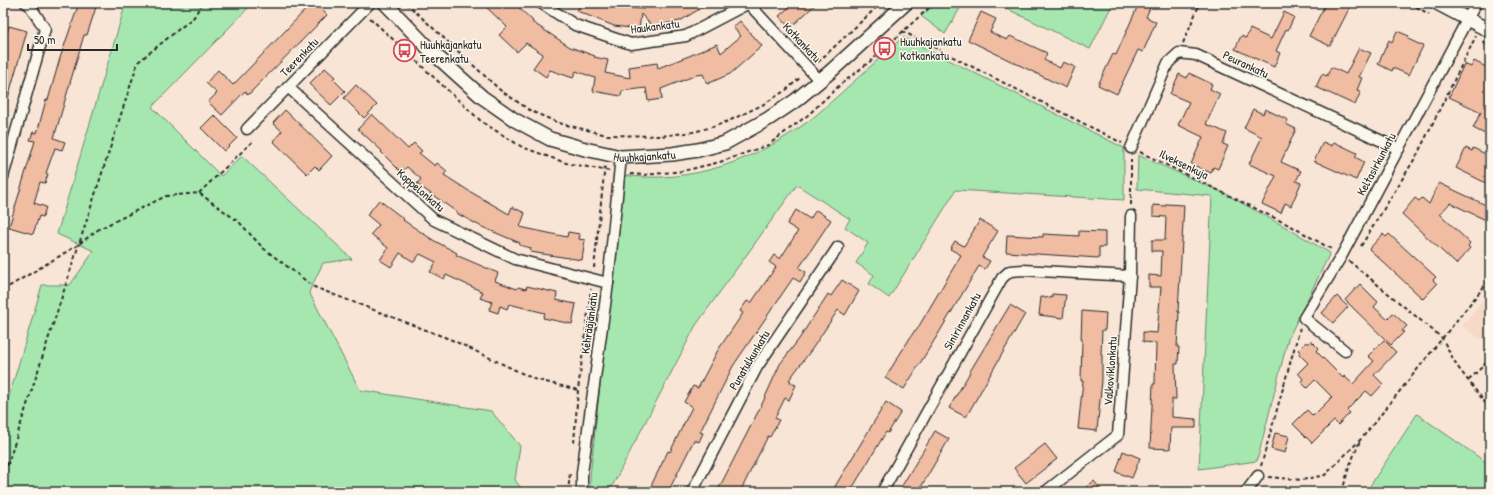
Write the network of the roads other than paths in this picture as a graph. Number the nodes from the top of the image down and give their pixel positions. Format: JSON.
{"nodes":[{"id":1,"x":26,"y":3,"type":"edge"},
{"id":2,"x":370,"y":3,"type":"edge"},
{"id":3,"x":385,"y":3,"type":"edge"},
{"id":4,"x":542,"y":3,"type":"edge"},
{"id":5,"x":748,"y":3,"type":"edge"},
{"id":6,"x":906,"y":3,"type":"edge"},
{"id":7,"x":1438,"y":3,"type":"edge"},
{"id":8,"x":1476,"y":3,"type":"edge"},
{"id":9,"x":1468,"y":19,"type":"junction"},
{"id":10,"x":1490,"y":31,"type":"edge"},
{"id":11,"x":820,"y":81,"type":"junction"},
{"id":12,"x":288,"y":87,"type":"junction"},
{"id":13,"x":247,"y":129,"type":"dead end"},
{"id":14,"x":1131,"y":148,"type":"road end"},
{"id":15,"x":1399,"y":149,"type":"junction"},
{"id":16,"x":621,"y":157,"type":"junction"},
{"id":17,"x":3,"y":177,"type":"edge"},
{"id":18,"x":1131,"y":216,"type":"road end"},
{"id":19,"x":838,"y":247,"type":"dead end"},
{"id":20,"x":1130,"y":276,"type":"junction"},
{"id":21,"x":608,"y":283,"type":"junction"},
{"id":22,"x":1345,"y":351,"type":"dead end"},
{"id":23,"x":1258,"y":476,"type":"road end"},
{"id":24,"x":582,"y":492,"type":"edge"},
{"id":25,"x":692,"y":492,"type":"edge"},
{"id":26,"x":882,"y":492,"type":"edge"},
{"id":27,"x":1045,"y":492,"type":"edge"},
{"id":28,"x":1246,"y":492,"type":"edge"}],
"edges":[{"from":1,"to":17,"type":"street"},
{"from":2,"to":12,"type":"street","name":"Teerenkatu"},
{"from":3,"to":16,"type":"street","name":"Huuhkajankatu"},
{"from":4,"to":5,"type":"street","name":"Haukankatu"},
{"from":5,"to":11,"type":"street","name":"Kotkankatu"},
{"from":6,"to":11,"type":"street","name":"Huuhkajankatu"},
{"from":7,"to":9,"type":"street"},
{"from":8,"to":9,"type":"street","name":"Keltasirkunkatu"},
{"from":9,"to":10,"type":"street"},
{"from":9,"to":15,"type":"street","name":"Keltasirkunkatu"},
{"from":11,"to":16,"type":"street","name":"Huuhkajankatu"},
{"from":12,"to":13,"type":"street","name":"Teerenkatu"},
{"from":12,"to":21,"type":"street","name":"Koppelonkatu"},
{"from":14,"to":15,"type":"street","name":"Peurankatu"},
{"from":15,"to":22,"type":"street","name":"Keltasirkunkatu"},
{"from":16,"to":21,"type":"street","name":"Kehrääjänkatu"},
{"from":18,"to":20,"type":"street","name":"Valkoviklonkatu"},
{"from":19,"to":25,"type":"street","name":"Punatulkunkatu"},
{"from":20,"to":26,"type":"street","name":"Sinirinnankatu"},
{"from":20,"to":27,"type":"street","name":"Valkoviklonkatu"},
{"from":21,"to":24,"type":"street","name":"Kehrääjänkatu"},
{"from":23,"to":28,"type":"street"}]}
